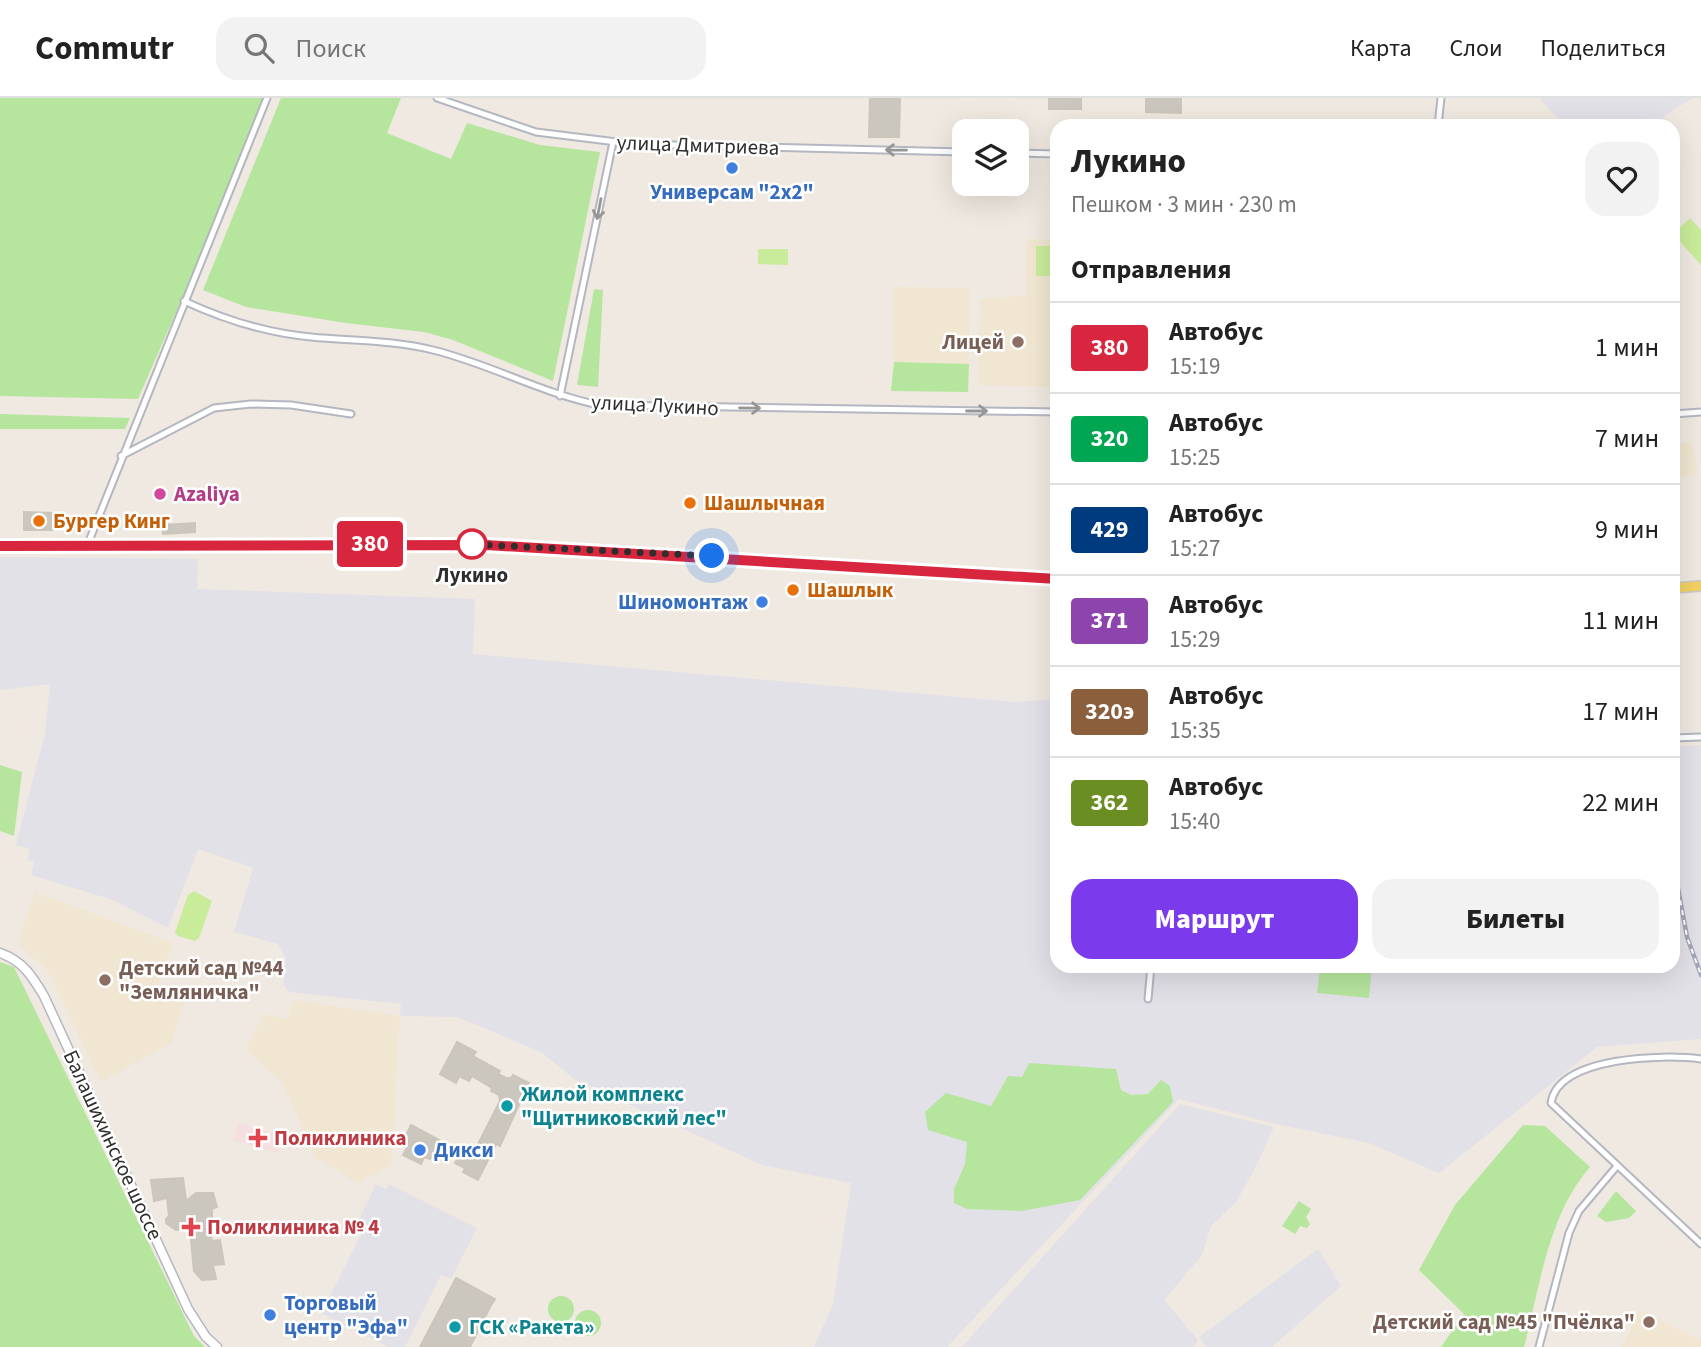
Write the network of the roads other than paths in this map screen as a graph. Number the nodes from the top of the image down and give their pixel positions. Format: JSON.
{"nodes":[{"id":1,"x":267,"y":98,"type":"edge"},
{"id":2,"x":437,"y":98,"type":"edge"},
{"id":3,"x":1441,"y":98,"type":"edge"},
{"id":4,"x":1439,"y":119,"type":"edge"},
{"id":5,"x":613,"y":142,"type":"junction"},
{"id":6,"x":952,"y":152,"type":"edge"},
{"id":7,"x":1029,"y":153,"type":"edge"},
{"id":8,"x":1050,"y":154,"type":"edge"},
{"id":9,"x":184,"y":300,"type":"junction"},
{"id":10,"x":560,"y":396,"type":"junction"},
{"id":11,"x":1050,"y":412,"type":"edge"},
{"id":12,"x":1701,"y":412,"type":"edge"},
{"id":13,"x":351,"y":414,"type":"dead end"},
{"id":14,"x":1680,"y":414,"type":"edge"},
{"id":15,"x":121,"y":456,"type":"junction"},
{"id":16,"x":0,"y":546,"type":"edge"},
{"id":17,"x":87,"y":546,"type":"junction"},
{"id":18,"x":1050,"y":579,"type":"edge"},
{"id":19,"x":1701,"y":586,"type":"edge"},
{"id":20,"x":1680,"y":588,"type":"edge"},
{"id":21,"x":1701,"y":737,"type":"edge"},
{"id":22,"x":1680,"y":738,"type":"edge"},
{"id":23,"x":0,"y":953,"type":"edge"},
{"id":24,"x":1150,"y":973,"type":"edge"},
{"id":25,"x":1148,"y":999,"type":"dead end"},
{"id":26,"x":1701,"y":1059,"type":"edge"},
{"id":27,"x":1617,"y":1166,"type":"junction"},
{"id":28,"x":1701,"y":1244,"type":"edge"},
{"id":29,"x":217,"y":1347,"type":"edge"},
{"id":30,"x":1539,"y":1347,"type":"edge"}],
"edges":[{"from":1,"to":9,"type":"street"},
{"from":2,"to":5,"type":"street","name":"улица Дмитриева"},
{"from":3,"to":4,"type":"street"},
{"from":6,"to":5,"type":"street","name":"улица Дмитриева","one_way":true},
{"from":5,"to":10,"type":"street","one_way":true},
{"from":7,"to":8,"type":"street"},
{"from":9,"to":10,"type":"street","name":"улица Лукино"},
{"from":9,"to":15,"type":"street"},
{"from":10,"to":11,"type":"street","name":"улица Лукино","one_way":true},
{"from":12,"to":14,"type":"street"},
{"from":13,"to":15,"type":"street"},
{"from":15,"to":17,"type":"street"},
{"from":16,"to":17,"type":"main road"},
{"from":17,"to":18,"type":"main road"},
{"from":19,"to":20,"type":"main road"},
{"from":21,"to":22,"type":"street"},
{"from":23,"to":29,"type":"main road","name":"Балашихинское шоссе"},
{"from":24,"to":25,"type":"street"},
{"from":26,"to":27,"type":"street"},
{"from":27,"to":28,"type":"street"},
{"from":27,"to":30,"type":"street"}]}
